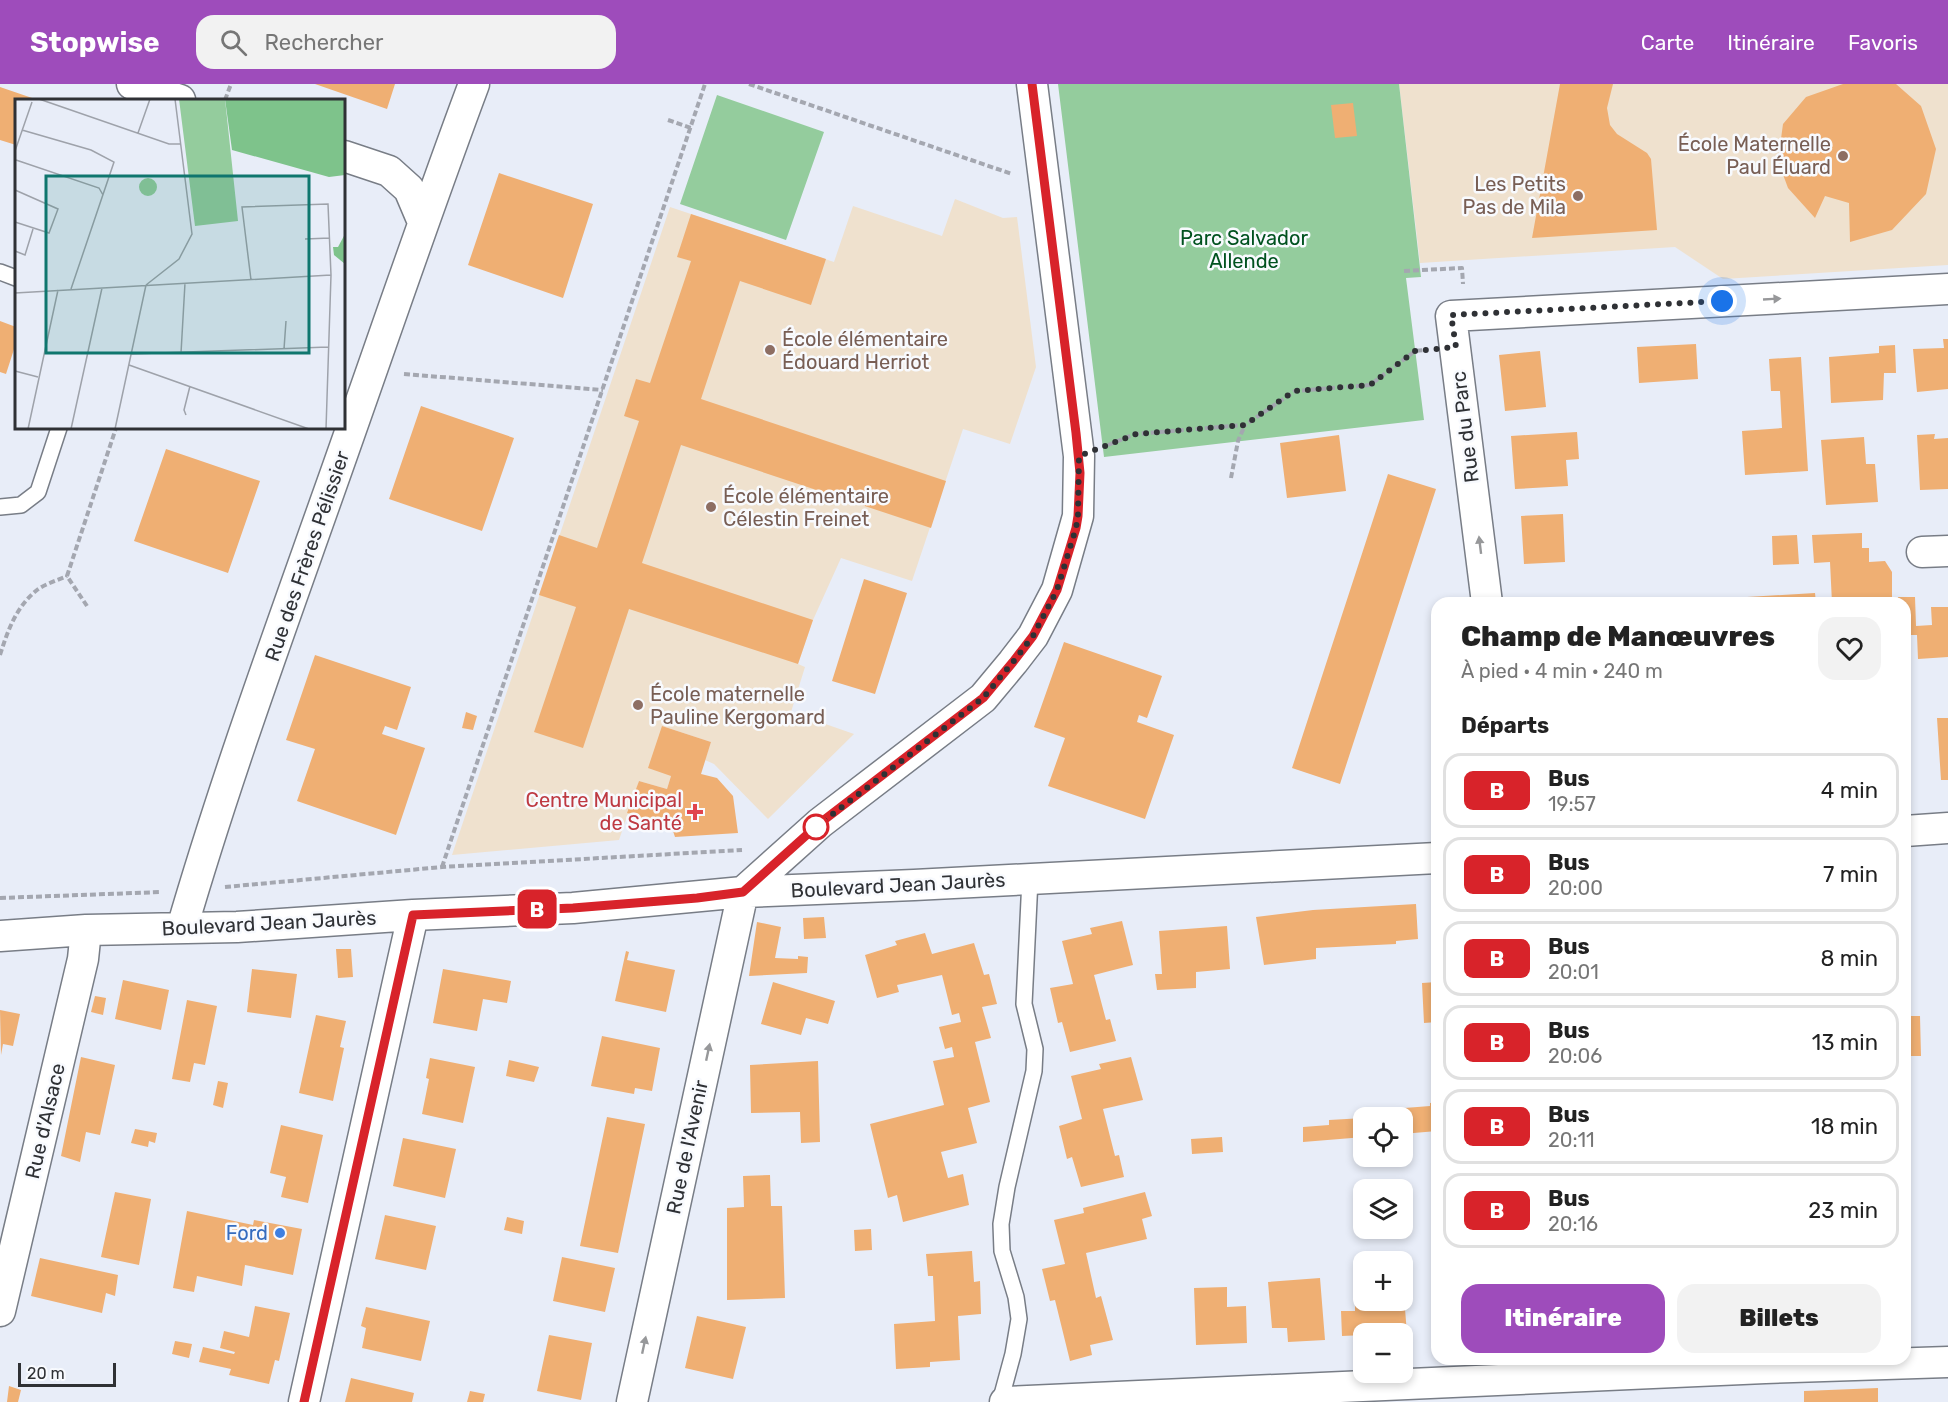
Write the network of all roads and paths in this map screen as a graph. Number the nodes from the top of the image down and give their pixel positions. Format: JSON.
{"nodes":[{"id":1,"x":132,"y":84,"type":"edge"},
{"id":2,"x":231,"y":84,"type":"edge"},
{"id":3,"x":474,"y":84,"type":"edge"},
{"id":4,"x":705,"y":84,"type":"edge"},
{"id":5,"x":749,"y":84,"type":"edge"},
{"id":6,"x":1032,"y":84,"type":"edge"},
{"id":7,"x":177,"y":99,"type":"edge"},
{"id":8,"x":225,"y":99,"type":"edge"},
{"id":9,"x":668,"y":120,"type":"dead end"},
{"id":10,"x":691,"y":128,"type":"junction"},
{"id":11,"x":345,"y":156,"type":"edge"},
{"id":12,"x":1045,"y":186,"type":"junction"},
{"id":13,"x":423,"y":222,"type":"junction"},
{"id":14,"x":1404,"y":271,"type":"dead end"},
{"id":15,"x":0,"y":272,"type":"edge"},
{"id":16,"x":15,"y":278,"type":"edge"},
{"id":17,"x":1948,"y":290,"type":"edge"},
{"id":18,"x":1466,"y":315,"type":"junction"},
{"id":19,"x":1456,"y":347,"type":"junction"},
{"id":20,"x":371,"y":372,"type":"junction"},
{"id":21,"x":603,"y":390,"type":"junction"},
{"id":22,"x":1245,"y":425,"type":"junction"},
{"id":23,"x":59,"y":429,"type":"edge"},
{"id":24,"x":116,"y":429,"type":"edge"},
{"id":25,"x":1079,"y":456,"type":"junction"},
{"id":26,"x":1231,"y":478,"type":"dead end"},
{"id":27,"x":0,"y":507,"type":"edge"},
{"id":28,"x":67,"y":576,"type":"junction"},
{"id":29,"x":1485,"y":597,"type":"edge"},
{"id":30,"x":87,"y":606,"type":"dead end"},
{"id":31,"x":0,"y":655,"type":"edge"},
{"id":32,"x":1948,"y":828,"type":"edge"},
{"id":33,"x":1911,"y":831,"type":"edge"},
{"id":34,"x":746,"y":850,"type":"dead end"},
{"id":35,"x":1431,"y":858,"type":"edge"},
{"id":36,"x":442,"y":867,"type":"junction"},
{"id":37,"x":1030,"y":879,"type":"junction"},
{"id":38,"x":193,"y":890,"type":"junction"},
{"id":39,"x":743,"y":892,"type":"junction"},
{"id":40,"x":0,"y":898,"type":"edge"},
{"id":41,"x":413,"y":915,"type":"junction"},
{"id":42,"x":182,"y":928,"type":"junction"},
{"id":43,"x":86,"y":930,"type":"junction"},
{"id":44,"x":0,"y":936,"type":"edge"},
{"id":45,"x":0,"y":1311,"type":"edge"},
{"id":46,"x":1911,"y":1362,"type":"edge"},
{"id":47,"x":1948,"y":1362,"type":"edge"},
{"id":48,"x":1726,"y":1365,"type":"edge"},
{"id":49,"x":304,"y":1402,"type":"edge"},
{"id":50,"x":632,"y":1402,"type":"edge"},
{"id":51,"x":1000,"y":1402,"type":"edge"},
{"id":52,"x":1005,"y":1402,"type":"edge"}],
"edges":[{"from":1,"to":7,"type":"street"},
{"from":2,"to":8,"type":"path"},
{"from":3,"to":13,"type":"street","name":"Rue des Frères Pélissier"},
{"from":4,"to":10,"type":"path"},
{"from":5,"to":12,"type":"path"},
{"from":6,"to":12,"type":"street"},
{"from":9,"to":10,"type":"path"},
{"from":10,"to":21,"type":"path"},
{"from":11,"to":13,"type":"street"},
{"from":12,"to":25,"type":"street"},
{"from":13,"to":20,"type":"street","name":"Rue des Frères Pélissier"},
{"from":14,"to":18,"type":"path"},
{"from":15,"to":16,"type":"lane"},
{"from":18,"to":17,"type":"street","one_way":true},
{"from":18,"to":19,"type":"street","name":"Rue du Parc"},
{"from":19,"to":22,"type":"path"},
{"from":29,"to":19,"type":"street","name":"Rue du Parc","one_way":true},
{"from":20,"to":21,"type":"path"},
{"from":20,"to":38,"type":"street","name":"Rue des Frères Pélissier"},
{"from":21,"to":36,"type":"path"},
{"from":22,"to":25,"type":"path"},
{"from":22,"to":26,"type":"path"},
{"from":23,"to":27,"type":"lane"},
{"from":24,"to":28,"type":"path"},
{"from":25,"to":39,"type":"street"},
{"from":28,"to":30,"type":"path"},
{"from":28,"to":31,"type":"path"},
{"from":32,"to":33,"type":"street"},
{"from":34,"to":36,"type":"path"},
{"from":35,"to":37,"type":"street","name":"Boulevard Jean Jaurès"},
{"from":36,"to":38,"type":"path"},
{"from":37,"to":39,"type":"street","name":"Boulevard Jean Jaurès"},
{"from":37,"to":51,"type":"lane"},
{"from":38,"to":40,"type":"path"},
{"from":38,"to":42,"type":"street","name":"Rue des Frères Pélissier"},
{"from":39,"to":41,"type":"street","name":"Boulevard Jean Jaurès"},
{"from":50,"to":39,"type":"street","name":"Rue de l'Avenir","one_way":true},
{"from":41,"to":42,"type":"street","name":"Boulevard Jean Jaurès"},
{"from":41,"to":49,"type":"street"},
{"from":42,"to":43,"type":"street","name":"Boulevard Jean Jaurès"},
{"from":43,"to":44,"type":"street","name":"Boulevard Jean Jaurès"},
{"from":43,"to":45,"type":"street","name":"Rue d'Alsace"},
{"from":46,"to":47,"type":"street"},
{"from":48,"to":52,"type":"street"}]}
